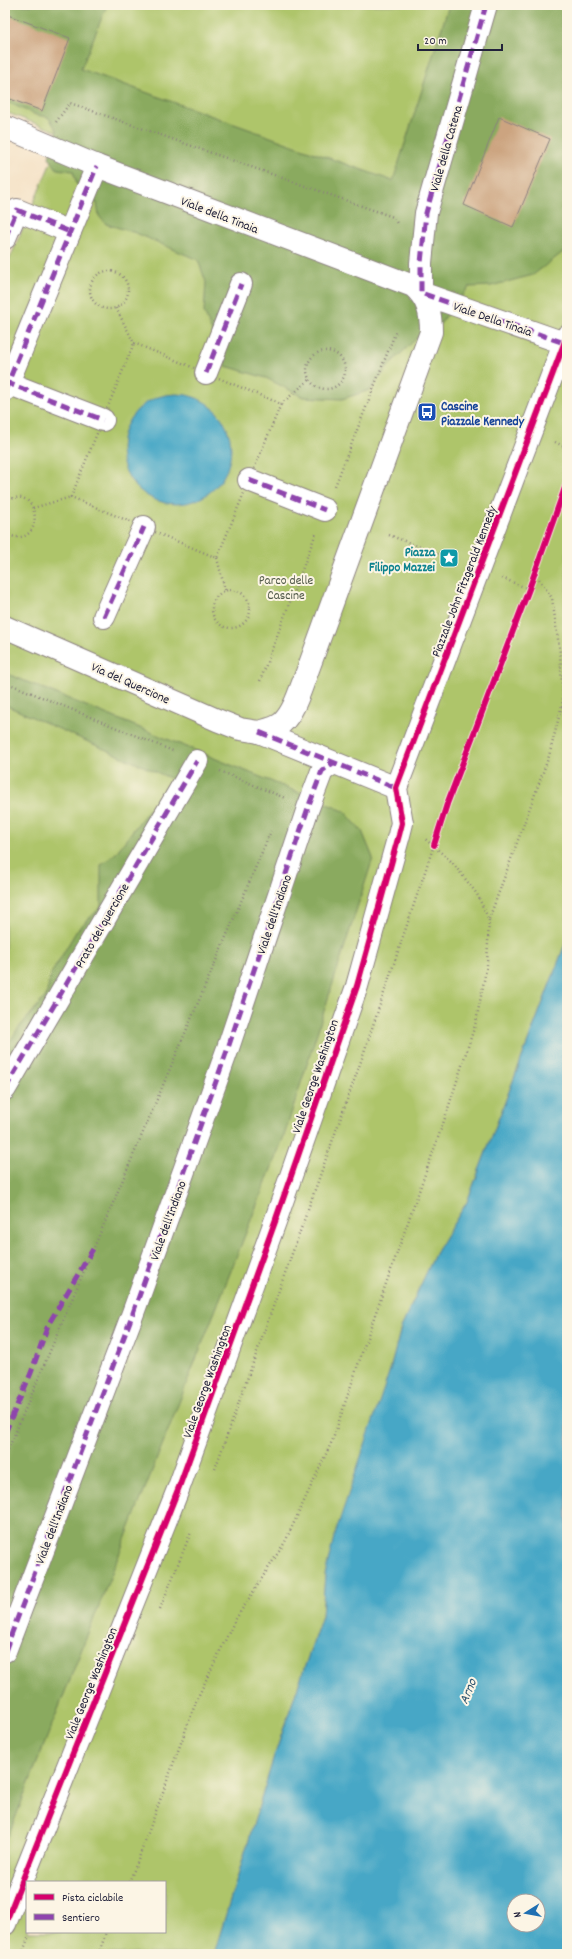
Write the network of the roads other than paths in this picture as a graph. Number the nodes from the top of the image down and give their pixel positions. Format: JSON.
{"nodes":[{"id":1,"x":486,"y":5,"type":"edge"},
{"id":2,"x":5,"y":127,"type":"edge"},
{"id":3,"x":97,"y":166,"type":"junction"},
{"id":4,"x":70,"y":232,"type":"junction"},
{"id":5,"x":5,"y":238,"type":"edge"},
{"id":6,"x":241,"y":284,"type":"dead end"},
{"id":7,"x":425,"y":300,"type":"junction"},
{"id":8,"x":565,"y":340,"type":"edge"},
{"id":9,"x":206,"y":373,"type":"road end"},
{"id":10,"x":6,"y":385,"type":"edge"},
{"id":11,"x":102,"y":420,"type":"road end"},
{"id":12,"x":249,"y":480,"type":"road end"},
{"id":13,"x":325,"y":510,"type":"dead end"},
{"id":14,"x":144,"y":527,"type":"road end"},
{"id":15,"x":104,"y":618,"type":"dead end"},
{"id":16,"x":5,"y":627,"type":"edge"},
{"id":17,"x":258,"y":732,"type":"junction"},
{"id":18,"x":198,"y":762,"type":"road end"},
{"id":19,"x":333,"y":762,"type":"junction"},
{"id":20,"x":396,"y":788,"type":"junction"},
{"id":21,"x":5,"y":1089,"type":"edge"},
{"id":22,"x":5,"y":1651,"type":"edge"},
{"id":23,"x":5,"y":1924,"type":"edge"}],
"edges":[{"from":1,"to":7,"type":"street","name":"Viale della Catena"},
{"from":2,"to":3,"type":"street","name":"Viale della Tinaia"},
{"from":3,"to":4,"type":"street"},
{"from":3,"to":7,"type":"street","name":"Viale della Tinaia"},
{"from":4,"to":5,"type":"street"},
{"from":4,"to":10,"type":"street"},
{"from":6,"to":9,"type":"street"},
{"from":7,"to":8,"type":"street","name":"Viale Della Tinaia"},
{"from":7,"to":17,"type":"street"},
{"from":8,"to":20,"type":"street","name":"Piazzale John Fitzgerald Kennedy"},
{"from":10,"to":11,"type":"street"},
{"from":12,"to":13,"type":"street"},
{"from":14,"to":15,"type":"street"},
{"from":16,"to":17,"type":"street","name":"Via del Quercione"},
{"from":17,"to":19,"type":"street"},
{"from":18,"to":21,"type":"street","name":"Prato del quercione"},
{"from":19,"to":20,"type":"street"},
{"from":19,"to":22,"type":"street","name":"Viale dell'Indiano"},
{"from":20,"to":23,"type":"street","name":"Viale George Washington"}]}
